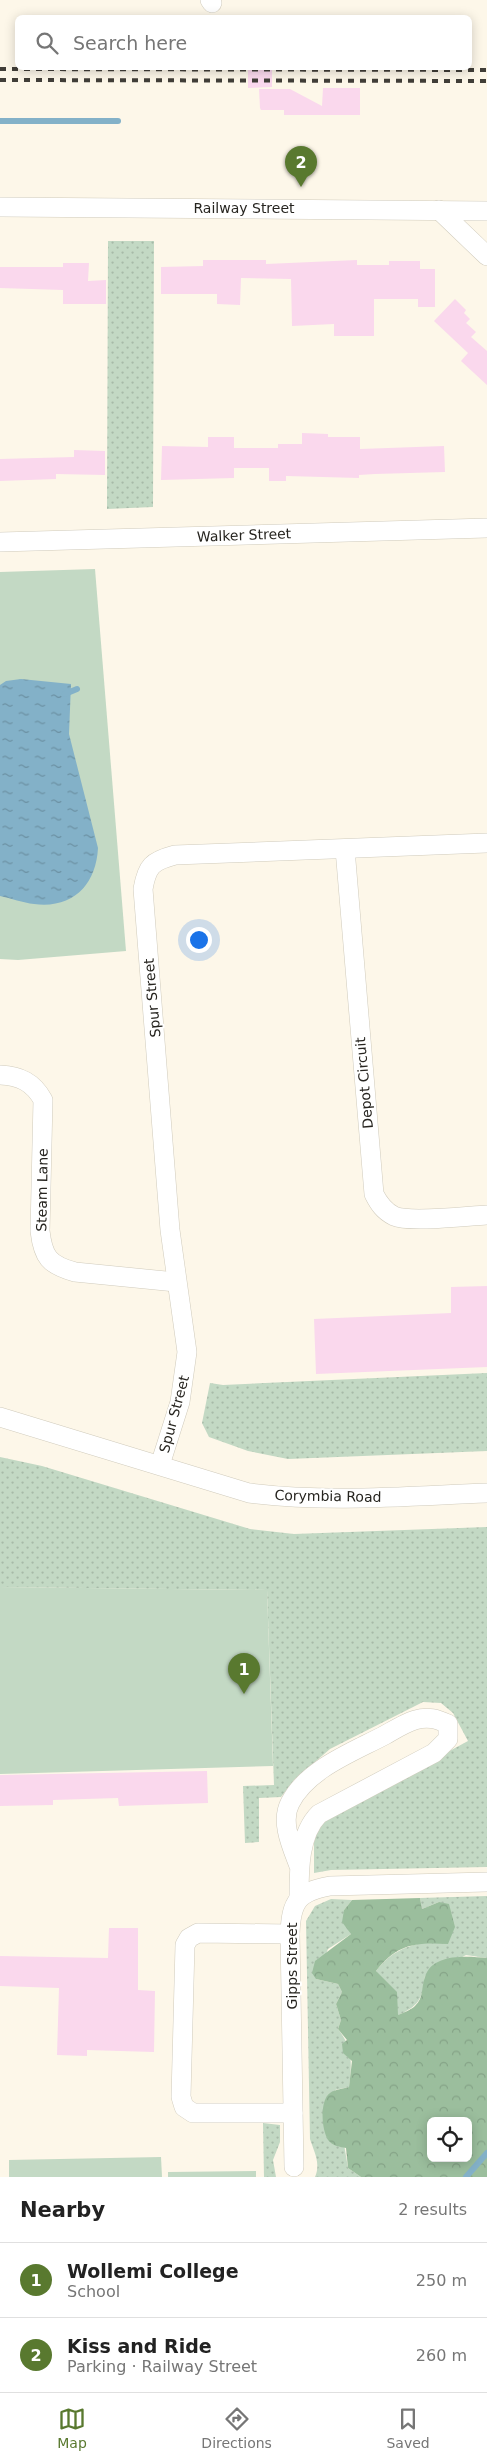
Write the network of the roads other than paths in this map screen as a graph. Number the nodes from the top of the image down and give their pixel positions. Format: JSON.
{"nodes":[{"id":1,"x":0,"y":207,"type":"edge"},
{"id":2,"x":439,"y":210,"type":"junction"},
{"id":3,"x":487,"y":211,"type":"edge"},
{"id":4,"x":487,"y":256,"type":"edge"},
{"id":5,"x":487,"y":528,"type":"edge"},
{"id":6,"x":0,"y":542,"type":"edge"},
{"id":7,"x":487,"y":843,"type":"edge"},
{"id":8,"x":345,"y":849,"type":"junction"},
{"id":9,"x":0,"y":1075,"type":"edge"},
{"id":10,"x":487,"y":1215,"type":"edge"},
{"id":11,"x":176,"y":1282,"type":"junction"},
{"id":12,"x":0,"y":1417,"type":"edge"},
{"id":13,"x":160,"y":1465,"type":"junction"},
{"id":14,"x":487,"y":1494,"type":"edge"},
{"id":15,"x":299,"y":1866,"type":"junction"},
{"id":16,"x":487,"y":1882,"type":"edge"},
{"id":17,"x":299,"y":1897,"type":"junction"},
{"id":18,"x":290,"y":1934,"type":"junction"},
{"id":19,"x":293,"y":2113,"type":"junction"},
{"id":20,"x":294,"y":2167,"type":"dead end"}],
"edges":[{"from":1,"to":2,"type":"street","name":"Railway Street"},
{"from":2,"to":3,"type":"street","name":"Railway Street"},
{"from":2,"to":4,"type":"street"},
{"from":5,"to":6,"type":"street","name":"Walker Street"},
{"from":7,"to":8,"type":"street","name":"Spur Street"},
{"from":8,"to":10,"type":"street","name":"Depot Circuit"},
{"from":8,"to":11,"type":"street","name":"Spur Street"},
{"from":9,"to":11,"type":"street","name":"Steam Lane"},
{"from":11,"to":13,"type":"street","name":"Spur Street"},
{"from":12,"to":13,"type":"street","name":"Corymbia Road"},
{"from":13,"to":14,"type":"street","name":"Corymbia Road"},
{"from":15,"to":15,"type":"street"},
{"from":15,"to":17,"type":"street","name":"Gipps Street"},
{"from":16,"to":17,"type":"street"},
{"from":17,"to":18,"type":"street","name":"Gipps Street"},
{"from":18,"to":19,"type":"street","name":"Gipps Street"},
{"from":18,"to":19,"type":"street"},
{"from":19,"to":20,"type":"street","name":"Gipps Street"}]}
